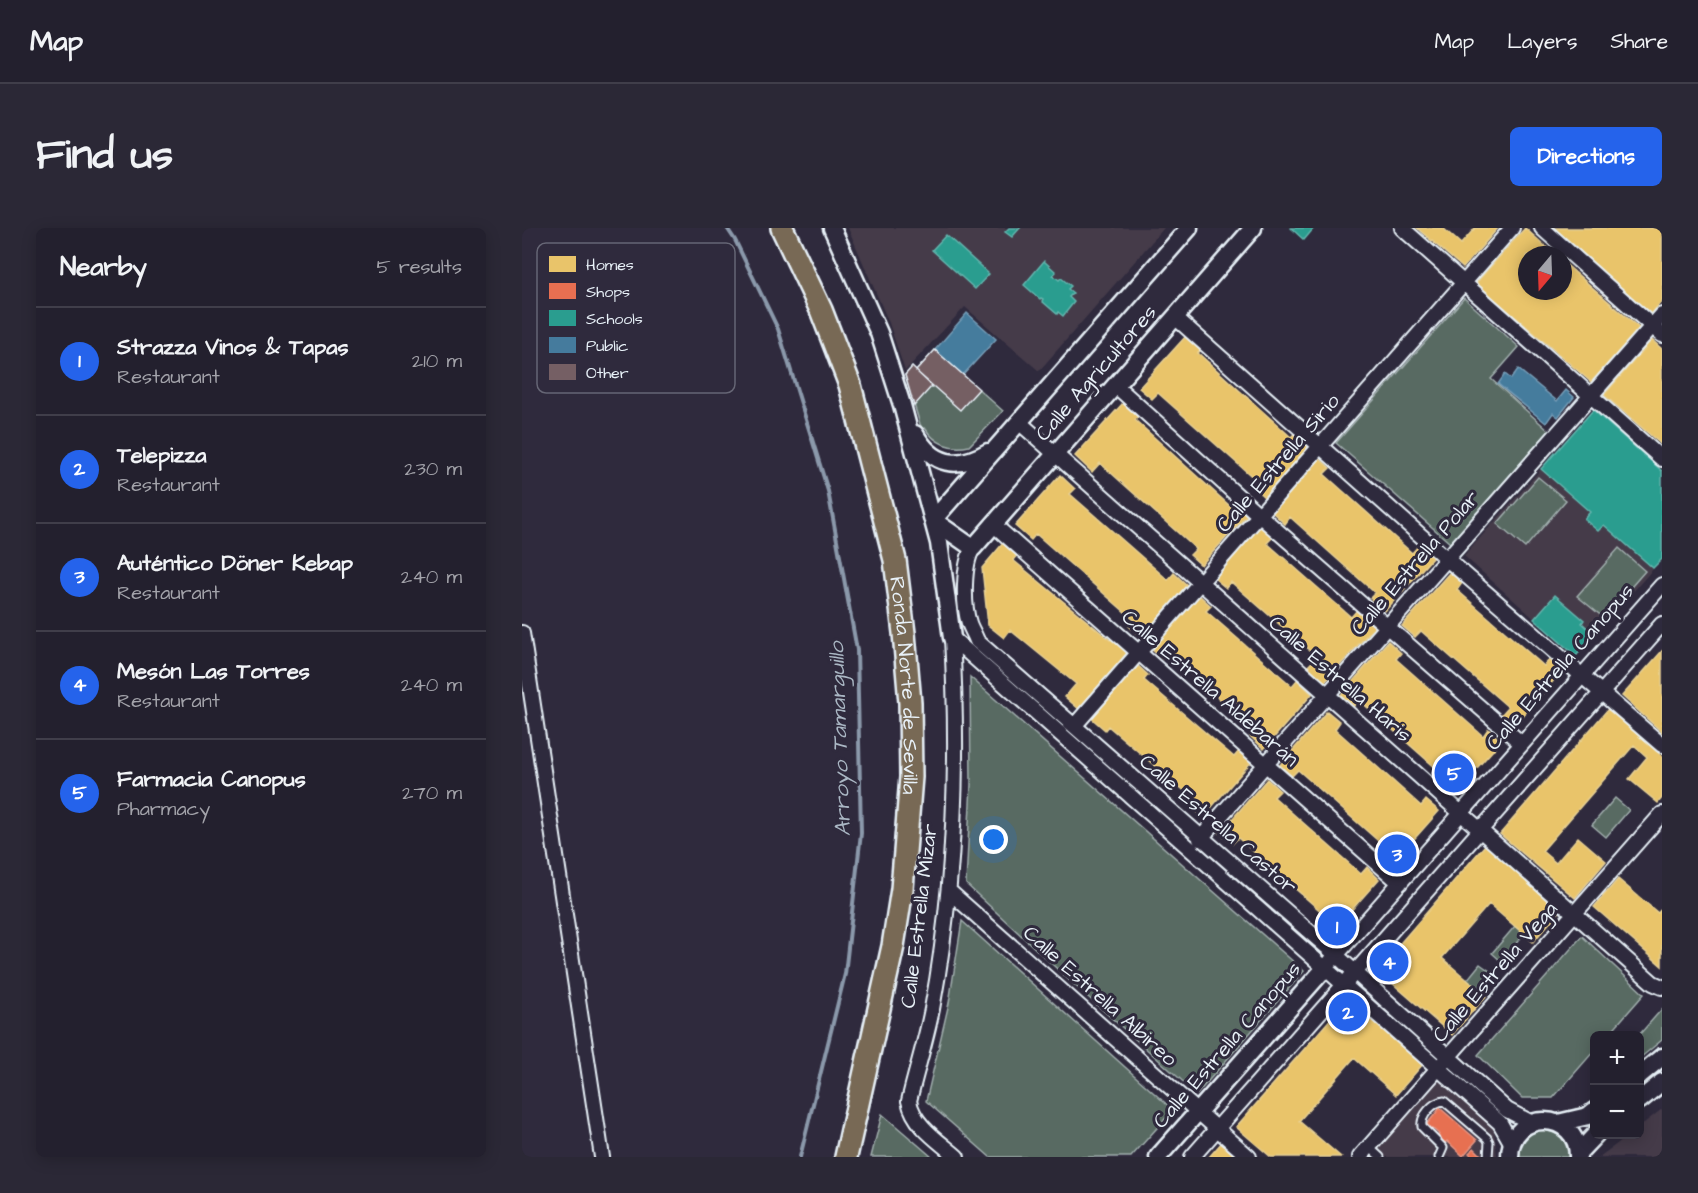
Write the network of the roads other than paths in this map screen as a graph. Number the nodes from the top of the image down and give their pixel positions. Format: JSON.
{"nodes":[{"id":1,"x":782,"y":228,"type":"edge"},
{"id":2,"x":797,"y":228,"type":"edge"},
{"id":3,"x":832,"y":228,"type":"edge"},
{"id":4,"x":1189,"y":228,"type":"edge"},
{"id":5,"x":1253,"y":228,"type":"edge"},
{"id":6,"x":1402,"y":228,"type":"edge"},
{"id":7,"x":1512,"y":228,"type":"edge"},
{"id":8,"x":1542,"y":228,"type":"edge"},
{"id":9,"x":1463,"y":282,"type":"junction"},
{"id":10,"x":1662,"y":315,"type":"edge"},
{"id":11,"x":1175,"y":317,"type":"junction"},
{"id":12,"x":1657,"y":330,"type":"edge"},
{"id":13,"x":1115,"y":385,"type":"junction"},
{"id":14,"x":1591,"y":396,"type":"junction"},
{"id":15,"x":902,"y":405,"type":"junction"},
{"id":16,"x":1019,"y":422,"type":"junction"},
{"id":17,"x":997,"y":446,"type":"junction"},
{"id":18,"x":1320,"y":447,"type":"junction"},
{"id":19,"x":1054,"y":455,"type":"junction"},
{"id":20,"x":1662,"y":459,"type":"edge"},
{"id":21,"x":1259,"y":515,"type":"junction"},
{"id":22,"x":933,"y":520,"type":"junction"},
{"id":23,"x":993,"y":524,"type":"junction"},
{"id":24,"x":973,"y":548,"type":"junction"},
{"id":25,"x":1447,"y":559,"type":"junction"},
{"id":26,"x":1200,"y":584,"type":"junction"},
{"id":27,"x":1662,"y":585,"type":"edge"},
{"id":28,"x":1662,"y":624,"type":"edge"},
{"id":29,"x":1388,"y":626,"type":"junction"},
{"id":30,"x":522,"y":633,"type":"edge"},
{"id":31,"x":952,"y":638,"type":"junction"},
{"id":32,"x":1138,"y":653,"type":"junction"},
{"id":33,"x":1582,"y":676,"type":"junction"},
{"id":34,"x":1602,"y":693,"type":"junction"},
{"id":35,"x":1327,"y":695,"type":"junction"},
{"id":36,"x":1075,"y":725,"type":"junction"},
{"id":37,"x":1522,"y":744,"type":"junction"},
{"id":38,"x":1662,"y":745,"type":"edge"},
{"id":39,"x":1266,"y":765,"type":"junction"},
{"id":40,"x":1461,"y":814,"type":"junction"},
{"id":41,"x":1662,"y":814,"type":"edge"},
{"id":42,"x":1480,"y":831,"type":"junction"},
{"id":43,"x":1200,"y":839,"type":"junction"},
{"id":44,"x":1400,"y":883,"type":"junction"},
{"id":45,"x":949,"y":891,"type":"junction"},
{"id":46,"x":1575,"y":913,"type":"junction"},
{"id":47,"x":1330,"y":962,"type":"junction"},
{"id":48,"x":1354,"y":973,"type":"junction"},
{"id":49,"x":1344,"y":985,"type":"junction"},
{"id":50,"x":1662,"y":987,"type":"edge"},
{"id":51,"x":1662,"y":1057,"type":"edge"},
{"id":52,"x":1448,"y":1058,"type":"junction"},
{"id":53,"x":1437,"y":1069,"type":"junction"},
{"id":54,"x":1644,"y":1072,"type":"edge"},
{"id":55,"x":1662,"y":1082,"type":"edge"},
{"id":56,"x":1644,"y":1097,"type":"edge"},
{"id":57,"x":1198,"y":1112,"type":"junction"},
{"id":58,"x":1590,"y":1114,"type":"edge"},
{"id":59,"x":1532,"y":1123,"type":"junction"},
{"id":60,"x":1558,"y":1123,"type":"junction"},
{"id":61,"x":1217,"y":1129,"type":"junction"},
{"id":62,"x":1592,"y":1139,"type":"edge"},
{"id":63,"x":1511,"y":1150,"type":"edge"},
{"id":64,"x":1365,"y":1152,"type":"edge"},
{"id":65,"x":1578,"y":1155,"type":"edge"},
{"id":66,"x":602,"y":1157,"type":"edge"},
{"id":67,"x":846,"y":1157,"type":"edge"},
{"id":68,"x":860,"y":1157,"type":"edge"},
{"id":69,"x":957,"y":1157,"type":"edge"},
{"id":70,"x":1158,"y":1157,"type":"edge"},
{"id":71,"x":1192,"y":1157,"type":"edge"},
{"id":72,"x":1249,"y":1157,"type":"edge"},
{"id":73,"x":1380,"y":1157,"type":"edge"},
{"id":74,"x":1439,"y":1157,"type":"edge"},
{"id":75,"x":1488,"y":1157,"type":"edge"}],
"edges":[{"from":1,"to":67,"type":"highway","name":"Ronda Norte de Sevilla"},
{"from":2,"to":68,"type":"highway","name":"Ronda Norte de Sevilla"},
{"from":3,"to":15,"type":"street"},
{"from":4,"to":16,"type":"street","name":"Calle Agricultores"},
{"from":5,"to":11,"type":"street","name":"Calle Agricultores"},
{"from":6,"to":9,"type":"street"},
{"from":7,"to":9,"type":"street","name":"Calle Estrella Sirio"},
{"from":8,"to":12,"type":"street"},
{"from":9,"to":14,"type":"street"},
{"from":9,"to":18,"type":"street","name":"Calle Estrella Sirio"},
{"from":10,"to":12,"type":"street","name":"Calle Estrella Polar"},
{"from":11,"to":13,"type":"street","name":"Calle Agricultores"},
{"from":11,"to":18,"type":"street"},
{"from":12,"to":14,"type":"street","name":"Calle Estrella Polar"},
{"from":13,"to":19,"type":"street","name":"Calle Agricultores"},
{"from":13,"to":21,"type":"street"},
{"from":14,"to":20,"type":"street"},
{"from":14,"to":25,"type":"street","name":"Calle Estrella Polar"},
{"from":15,"to":17,"type":"street"},
{"from":15,"to":22,"type":"street","name":"Calle Estrella Mizar"},
{"from":16,"to":17,"type":"street","name":"Calle Agricultores"},
{"from":16,"to":19,"type":"street","name":"Calle Estrella Haris"},
{"from":17,"to":22,"type":"street","name":"Calle Agricultores"},
{"from":18,"to":21,"type":"street","name":"Calle Estrella Sirio"},
{"from":18,"to":25,"type":"street"},
{"from":19,"to":23,"type":"street","name":"Calle Agricultores"},
{"from":19,"to":26,"type":"street","name":"Calle Estrella Haris"},
{"from":21,"to":26,"type":"street","name":"Calle Estrella Sirio"},
{"from":21,"to":29,"type":"street"},
{"from":22,"to":24,"type":"street"},
{"from":22,"to":31,"type":"street","name":"Calle Estrella Mizar"},
{"from":23,"to":24,"type":"street","name":"Calle Agricultores"},
{"from":23,"to":32,"type":"street","name":"Calle Estrella Aldebarán"},
{"from":24,"to":36,"type":"street","name":"Calle Estrella Castor"},
{"from":25,"to":29,"type":"street","name":"Calle Estrella Polar"},
{"from":25,"to":33,"type":"street"},
{"from":26,"to":32,"type":"street","name":"Calle Estrella Sirio"},
{"from":26,"to":35,"type":"street","name":"Calle Estrella Haris"},
{"from":27,"to":33,"type":"street","name":"Calle Estrella Canopus"},
{"from":28,"to":34,"type":"street"},
{"from":29,"to":35,"type":"street","name":"Calle Estrella Polar"},
{"from":29,"to":37,"type":"street"},
{"from":30,"to":66,"type":"street"},
{"from":31,"to":45,"type":"street","name":"Calle Estrella Mizar"},
{"from":31,"to":47,"type":"street","name":"Calle Estrella Castor"},
{"from":32,"to":36,"type":"street","name":"Calle Estrella Sirio"},
{"from":32,"to":39,"type":"street","name":"Calle Estrella Aldebarán"},
{"from":33,"to":34,"type":"street"},
{"from":33,"to":37,"type":"street","name":"Calle Estrella Canopus"},
{"from":34,"to":38,"type":"street"},
{"from":34,"to":42,"type":"street"},
{"from":35,"to":39,"type":"street","name":"Calle Estrella Polar"},
{"from":35,"to":40,"type":"street","name":"Calle Estrella Haris"},
{"from":36,"to":43,"type":"street","name":"Calle Estrella Castor"},
{"from":37,"to":40,"type":"street","name":"Calle Estrella Canopus"},
{"from":39,"to":43,"type":"street","name":"Calle Estrella Polar"},
{"from":39,"to":44,"type":"street","name":"Calle Estrella Aldebarán"},
{"from":40,"to":42,"type":"street","name":"Calle Estrella Haris"},
{"from":40,"to":44,"type":"street","name":"Calle Estrella Canopus"},
{"from":41,"to":46,"type":"street","name":"Calle Estrella Vega"},
{"from":42,"to":46,"type":"street","name":"Calle Estrella Haris"},
{"from":42,"to":48,"type":"street"},
{"from":43,"to":47,"type":"street","name":"Calle Estrella Castor"},
{"from":44,"to":47,"type":"street","name":"Calle Estrella Canopus"},
{"from":45,"to":57,"type":"street","name":"Calle Estrella Albireo"},
{"from":45,"to":69,"type":"street","name":"Calle Estrella Mizar"},
{"from":46,"to":50,"type":"street","name":"Calle Estrella Haris"},
{"from":46,"to":52,"type":"street","name":"Calle Estrella Vega"},
{"from":47,"to":48,"type":"street","name":"Calle Estrella Castor"},
{"from":47,"to":49,"type":"street","name":"Calle Estrella Castor"},
{"from":47,"to":57,"type":"street","name":"Calle Estrella Canopus"},
{"from":48,"to":49,"type":"street"},
{"from":48,"to":52,"type":"street","name":"Calle Estrella Castor"},
{"from":49,"to":53,"type":"street","name":"Calle Estrella Castor"},
{"from":49,"to":61,"type":"street"},
{"from":51,"to":54,"type":"street"},
{"from":52,"to":53,"type":"street","name":"Calle Estrella Vega"},
{"from":52,"to":59,"type":"street","name":"Calle Estrella Castor"},
{"from":53,"to":63,"type":"street","name":"Calle Estrella Castor"},
{"from":53,"to":64,"type":"street","name":"Calle Estrella Vega"},
{"from":55,"to":56,"type":"street"},
{"from":57,"to":61,"type":"street","name":"Calle Estrella Albireo"},
{"from":57,"to":70,"type":"street","name":"Calle Estrella Canopus"},
{"from":58,"to":60,"type":"street"},
{"from":59,"to":60,"type":"street"},
{"from":59,"to":63,"type":"street"},
{"from":60,"to":65,"type":"street"},
{"from":61,"to":71,"type":"street"},
{"from":61,"to":72,"type":"street","name":"Calle Estrella Albireo"},
{"from":62,"to":65,"type":"street"},
{"from":64,"to":73,"type":"lane"},
{"from":74,"to":75,"type":"lane"}]}
